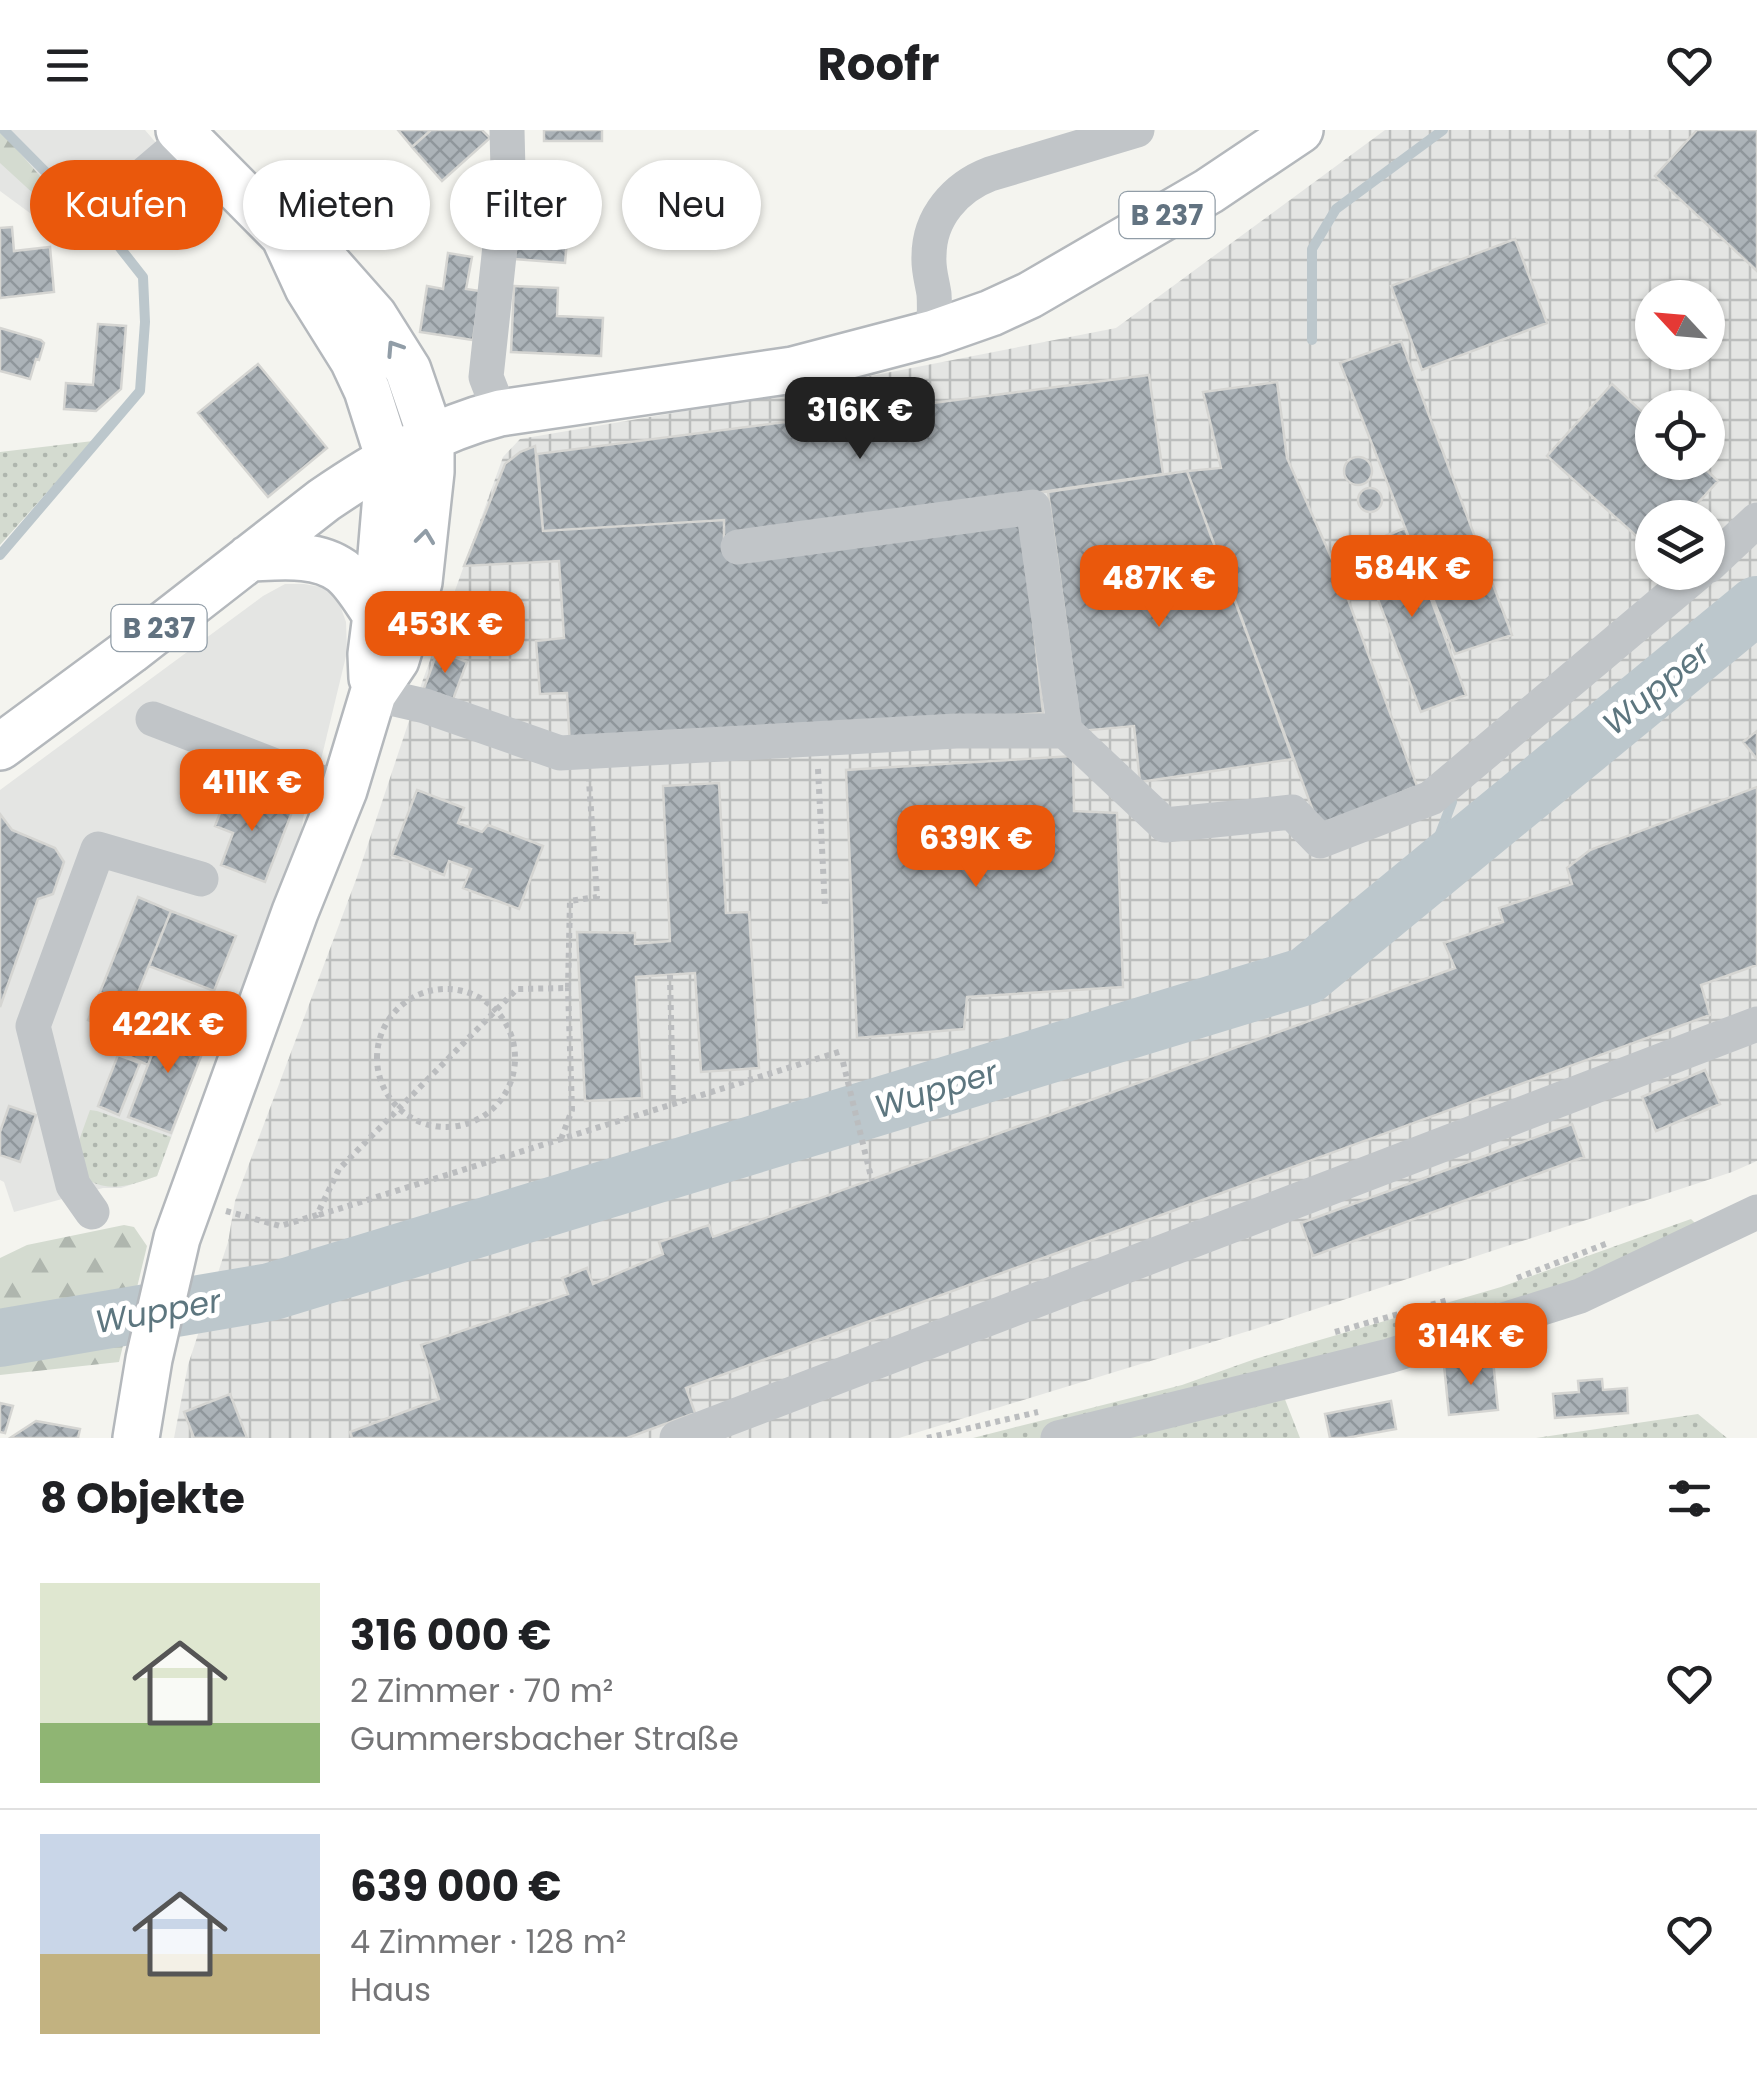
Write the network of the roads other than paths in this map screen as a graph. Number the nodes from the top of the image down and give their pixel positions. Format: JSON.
{"nodes":[{"id":1,"x":507,"y":130,"type":"edge"},
{"id":2,"x":1137,"y":130,"type":"edge"},
{"id":3,"x":1300,"y":130,"type":"edge"},
{"id":4,"x":183,"y":134,"type":"edge"},
{"id":5,"x":155,"y":160,"type":"edge"},
{"id":6,"x":243,"y":195,"type":"edge"},
{"id":7,"x":290,"y":250,"type":"edge"},
{"id":8,"x":306,"y":250,"type":"edge"},
{"id":9,"x":934,"y":333,"type":"junction"},
{"id":10,"x":500,"y":413,"type":"junction"},
{"id":11,"x":432,"y":437,"type":"junction"},
{"id":12,"x":389,"y":459,"type":"junction"},
{"id":13,"x":1757,"y":520,"type":"edge"},
{"id":14,"x":738,"y":546,"type":"dead end"},
{"id":15,"x":1725,"y":550,"type":"edge"},
{"id":16,"x":250,"y":558,"type":"junction"},
{"id":17,"x":1678,"y":590,"type":"edge"},
{"id":18,"x":376,"y":615,"type":"junction"},
{"id":19,"x":373,"y":694,"type":"junction"},
{"id":20,"x":154,"y":719,"type":"dead end"},
{"id":21,"x":1065,"y":730,"type":"junction"},
{"id":22,"x":0,"y":747,"type":"edge"},
{"id":23,"x":344,"y":790,"type":"junction"},
{"id":24,"x":201,"y":880,"type":"dead end"},
{"id":25,"x":1757,"y":1024,"type":"edge"},
{"id":26,"x":92,"y":1212,"type":"dead end"},
{"id":27,"x":1734,"y":1213,"type":"edge"},
{"id":28,"x":1051,"y":1424,"type":"edge"},
{"id":29,"x":136,"y":1438,"type":"edge"},
{"id":30,"x":677,"y":1438,"type":"edge"}],
"edges":[{"from":1,"to":10,"type":"street"},
{"from":2,"to":9,"type":"street"},
{"from":3,"to":9,"type":"main road","number":"B 237"},
{"from":4,"to":5,"type":"street"},
{"from":4,"to":6,"type":"main road"},
{"from":7,"to":12,"type":"main road"},
{"from":11,"to":8,"type":"main road","one_way":true},
{"from":9,"to":10,"type":"main road","number":"B 237"},
{"from":10,"to":11,"type":"main road","number":"B 237"},
{"from":11,"to":12,"type":"main road","number":"B 237"},
{"from":19,"to":11,"type":"main road","one_way":true},
{"from":12,"to":16,"type":"main road","number":"B 237"},
{"from":12,"to":18,"type":"main road"},
{"from":13,"to":15,"type":"street"},
{"from":14,"to":21,"type":"street"},
{"from":16,"to":18,"type":"main road"},
{"from":16,"to":22,"type":"main road","number":"B 237"},
{"from":17,"to":21,"type":"street"},
{"from":18,"to":19,"type":"main road"},
{"from":19,"to":21,"type":"street"},
{"from":19,"to":23,"type":"main road"},
{"from":20,"to":23,"type":"street"},
{"from":23,"to":29,"type":"main road"},
{"from":24,"to":26,"type":"street"},
{"from":25,"to":30,"type":"street"},
{"from":27,"to":28,"type":"street"}]}
